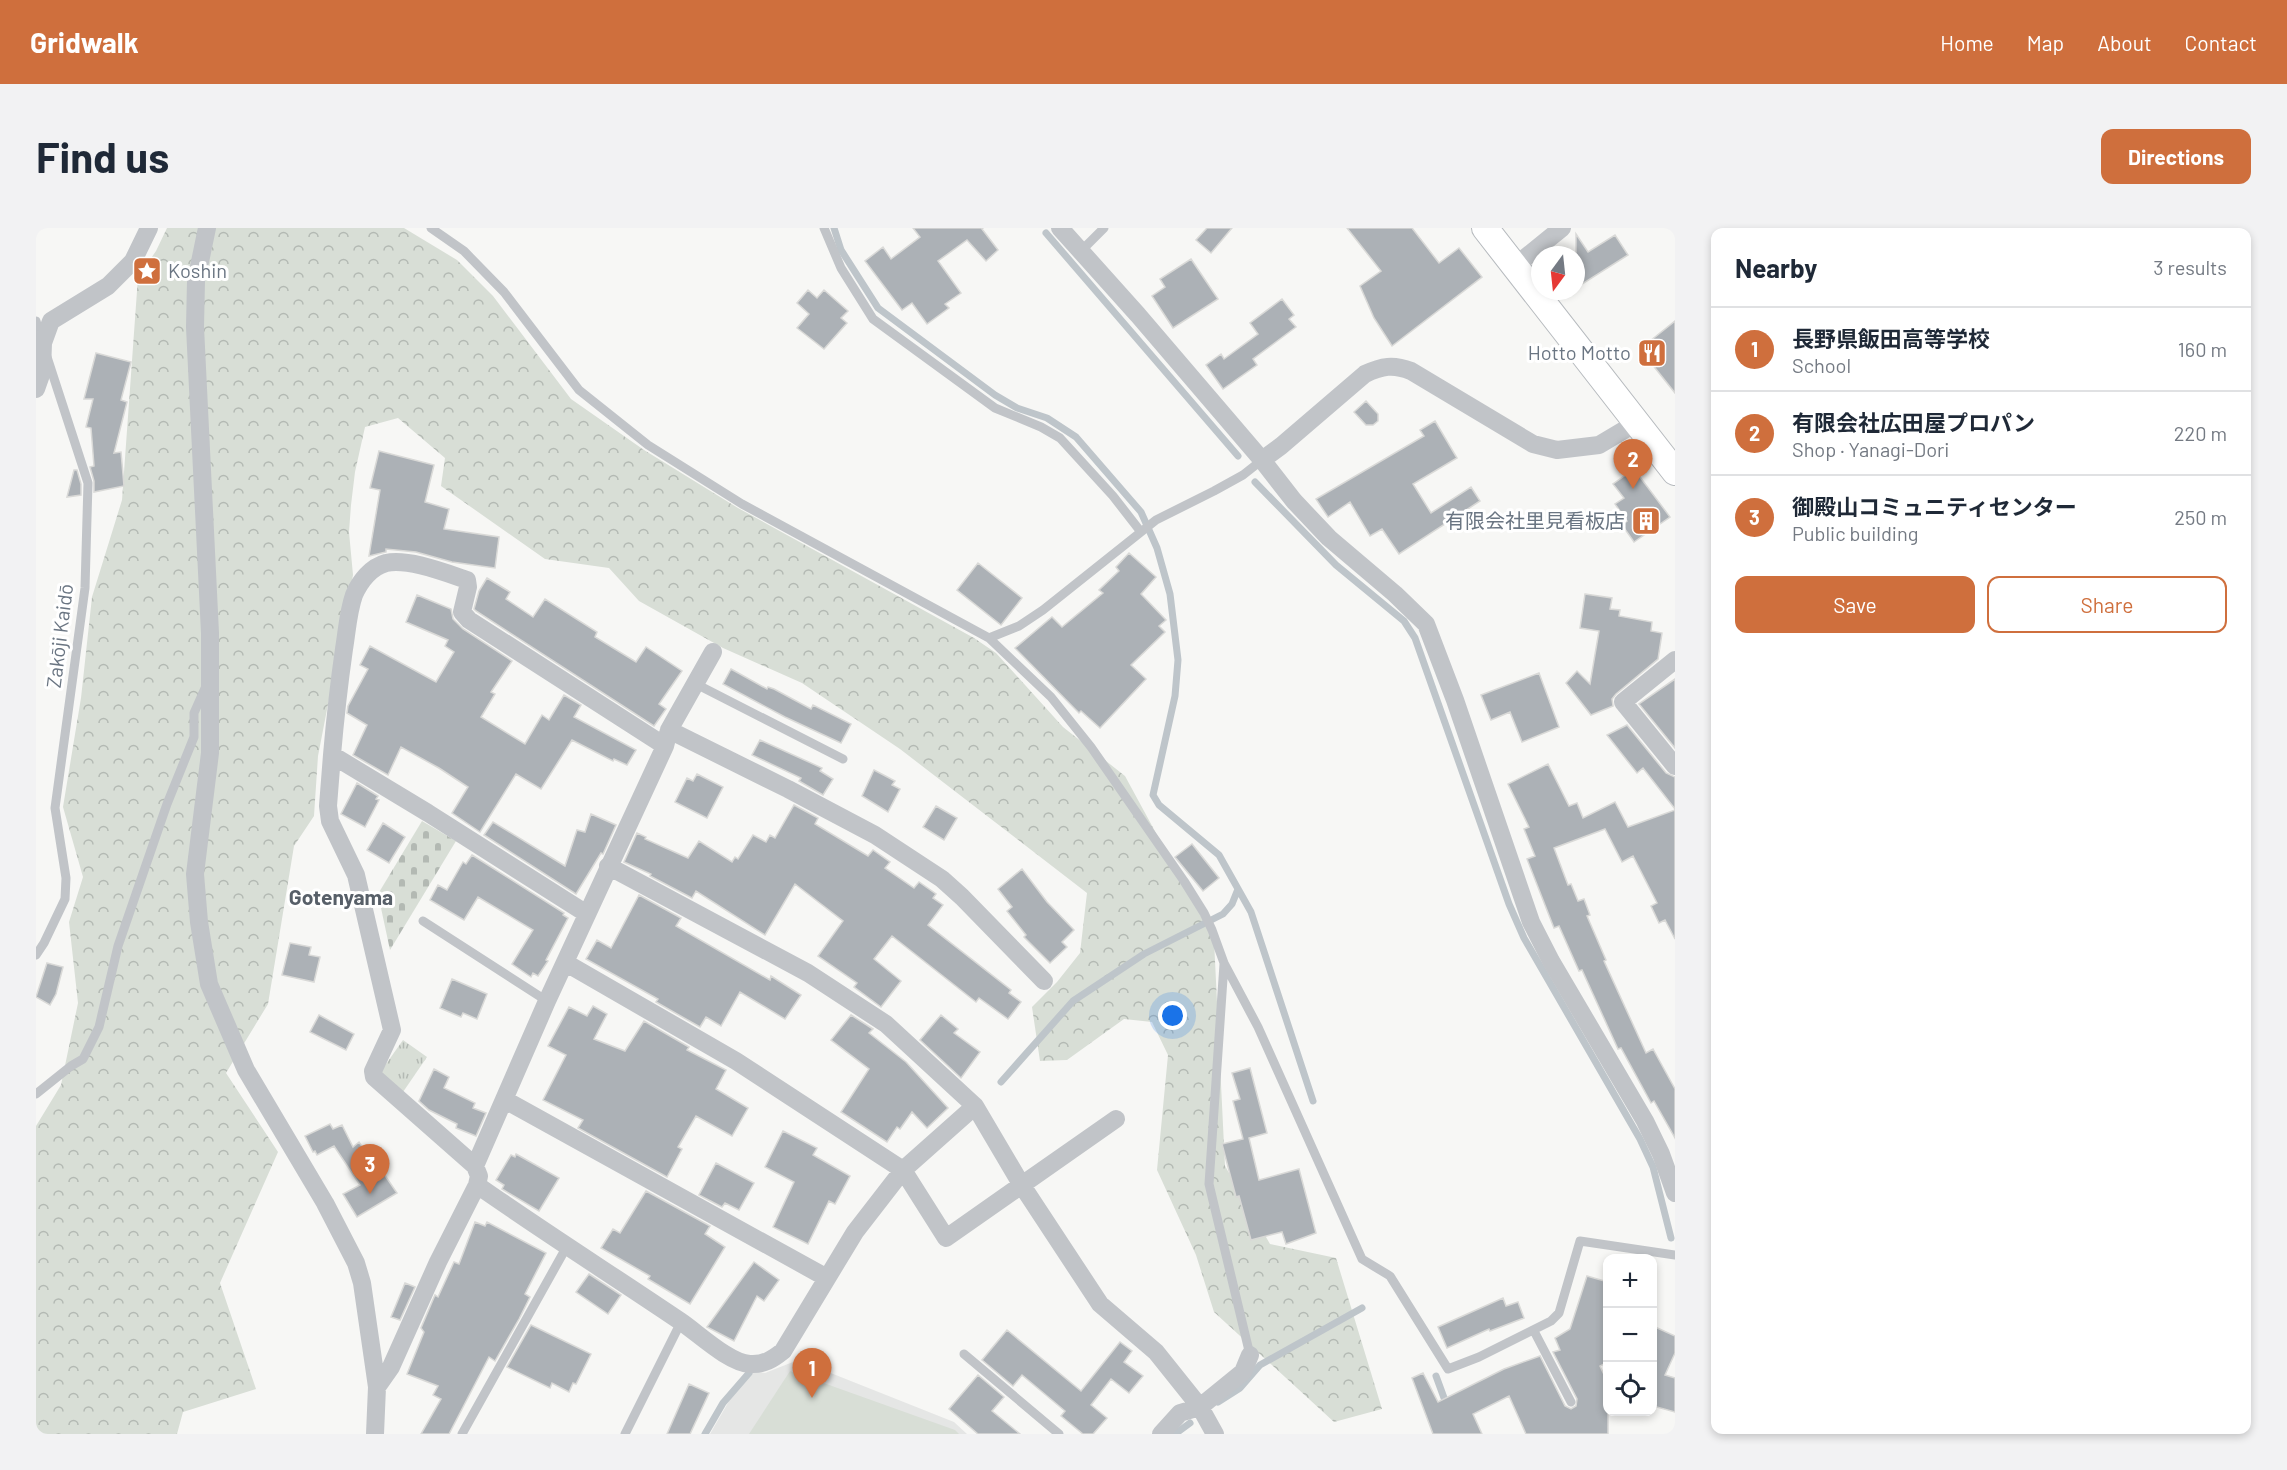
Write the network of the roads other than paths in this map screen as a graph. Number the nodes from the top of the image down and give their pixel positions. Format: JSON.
{"nodes":[{"id":1,"x":149,"y":228,"type":"edge"},
{"id":2,"x":207,"y":228,"type":"edge"},
{"id":3,"x":431,"y":228,"type":"edge"},
{"id":4,"x":824,"y":228,"type":"edge"},
{"id":5,"x":1060,"y":228,"type":"edge"},
{"id":6,"x":1104,"y":228,"type":"edge"},
{"id":7,"x":1485,"y":228,"type":"edge"},
{"id":8,"x":1562,"y":228,"type":"edge"},
{"id":9,"x":1080,"y":252,"type":"junction"},
{"id":10,"x":1515,"y":266,"type":"junction"},
{"id":11,"x":36,"y":321,"type":"edge"},
{"id":12,"x":43,"y":343,"type":"junction"},
{"id":13,"x":36,"y":389,"type":"edge"},
{"id":14,"x":1636,"y":423,"type":"junction"},
{"id":15,"x":1262,"y":460,"type":"junction"},
{"id":16,"x":1675,"y":472,"type":"edge"},
{"id":17,"x":1141,"y":532,"type":"junction"},
{"id":18,"x":988,"y":638,"type":"junction"},
{"id":19,"x":712,"y":652,"type":"dead end"},
{"id":20,"x":1675,"y":660,"type":"edge"},
{"id":21,"x":210,"y":677,"type":"junction"},
{"id":22,"x":696,"y":684,"type":"junction"},
{"id":23,"x":667,"y":738,"type":"junction"},
{"id":24,"x":332,"y":755,"type":"junction"},
{"id":25,"x":843,"y":759,"type":"dead end"},
{"id":26,"x":1675,"y":766,"type":"edge"},
{"id":27,"x":608,"y":866,"type":"junction"},
{"id":28,"x":587,"y":914,"type":"junction"},
{"id":29,"x":423,"y":921,"type":"dead end"},
{"id":30,"x":36,"y":955,"type":"edge"},
{"id":31,"x":566,"y":963,"type":"junction"},
{"id":32,"x":1224,"y":963,"type":"junction"},
{"id":33,"x":1044,"y":981,"type":"dead end"},
{"id":34,"x":547,"y":1001,"type":"junction"},
{"id":35,"x":36,"y":1094,"type":"edge"},
{"id":36,"x":505,"y":1100,"type":"junction"},
{"id":37,"x":975,"y":1106,"type":"junction"},
{"id":38,"x":1116,"y":1119,"type":"dead end"},
{"id":39,"x":475,"y":1166,"type":"junction"},
{"id":40,"x":903,"y":1170,"type":"junction"},
{"id":41,"x":1021,"y":1184,"type":"junction"},
{"id":42,"x":477,"y":1185,"type":"junction"},
{"id":43,"x":1675,"y":1193,"type":"edge"},
{"id":44,"x":566,"y":1248,"type":"junction"},
{"id":45,"x":1675,"y":1255,"type":"edge"},
{"id":46,"x":827,"y":1278,"type":"junction"},
{"id":47,"x":681,"y":1322,"type":"junction"},
{"id":48,"x":1534,"y":1330,"type":"junction"},
{"id":49,"x":964,"y":1354,"type":"dead end"},
{"id":50,"x":1251,"y":1355,"type":"joint"},
{"id":51,"x":377,"y":1386,"type":"junction"},
{"id":52,"x":1571,"y":1402,"type":"dead end"},
{"id":53,"x":1200,"y":1407,"type":"junction"},
{"id":54,"x":375,"y":1434,"type":"edge"},
{"id":55,"x":462,"y":1434,"type":"edge"},
{"id":56,"x":625,"y":1434,"type":"edge"},
{"id":57,"x":1059,"y":1434,"type":"edge"},
{"id":58,"x":1161,"y":1434,"type":"edge"},
{"id":59,"x":1215,"y":1434,"type":"edge"}],
"edges":[{"from":1,"to":12,"type":"street"},
{"from":2,"to":21,"type":"street"},
{"from":3,"to":18,"type":"lane"},
{"from":4,"to":17,"type":"lane"},
{"from":5,"to":9,"type":"street"},
{"from":6,"to":9,"type":"lane"},
{"from":7,"to":10,"type":"street"},
{"from":8,"to":10,"type":"street"},
{"from":9,"to":15,"type":"street"},
{"from":10,"to":14,"type":"street"},
{"from":11,"to":12,"type":"lane","name":"Zakōji Kaidō"},
{"from":12,"to":13,"type":"street"},
{"from":12,"to":30,"type":"lane","name":"Zakōji Kaidō"},
{"from":14,"to":15,"type":"street"},
{"from":14,"to":16,"type":"street"},
{"from":15,"to":17,"type":"lane"},
{"from":15,"to":43,"type":"street"},
{"from":17,"to":18,"type":"lane"},
{"from":18,"to":32,"type":"lane"},
{"from":19,"to":22,"type":"street"},
{"from":20,"to":26,"type":"street"},
{"from":21,"to":35,"type":"lane"},
{"from":21,"to":51,"type":"street"},
{"from":22,"to":23,"type":"street"},
{"from":22,"to":25,"type":"lane"},
{"from":23,"to":24,"type":"street"},
{"from":23,"to":27,"type":"street"},
{"from":23,"to":33,"type":"street"},
{"from":24,"to":28,"type":"street"},
{"from":24,"to":39,"type":"street"},
{"from":27,"to":28,"type":"street"},
{"from":27,"to":37,"type":"street"},
{"from":28,"to":31,"type":"street"},
{"from":29,"to":34,"type":"lane"},
{"from":31,"to":34,"type":"street"},
{"from":31,"to":40,"type":"street"},
{"from":32,"to":48,"type":"lane"},
{"from":32,"to":50,"type":"lane"},
{"from":34,"to":36,"type":"street"},
{"from":36,"to":39,"type":"street"},
{"from":36,"to":46,"type":"street"},
{"from":37,"to":40,"type":"street"},
{"from":37,"to":41,"type":"street"},
{"from":38,"to":41,"type":"street"},
{"from":39,"to":42,"type":"street"},
{"from":40,"to":41,"type":"street"},
{"from":40,"to":46,"type":"street"},
{"from":41,"to":53,"type":"street"},
{"from":42,"to":44,"type":"street"},
{"from":42,"to":51,"type":"street"},
{"from":44,"to":47,"type":"street"},
{"from":44,"to":55,"type":"lane"},
{"from":45,"to":48,"type":"lane"},
{"from":46,"to":47,"type":"street"},
{"from":47,"to":56,"type":"lane"},
{"from":48,"to":52,"type":"lane"},
{"from":49,"to":57,"type":"lane"},
{"from":50,"to":53,"type":"street"},
{"from":51,"to":54,"type":"street"},
{"from":53,"to":58,"type":"street"},
{"from":53,"to":59,"type":"street"}]}
